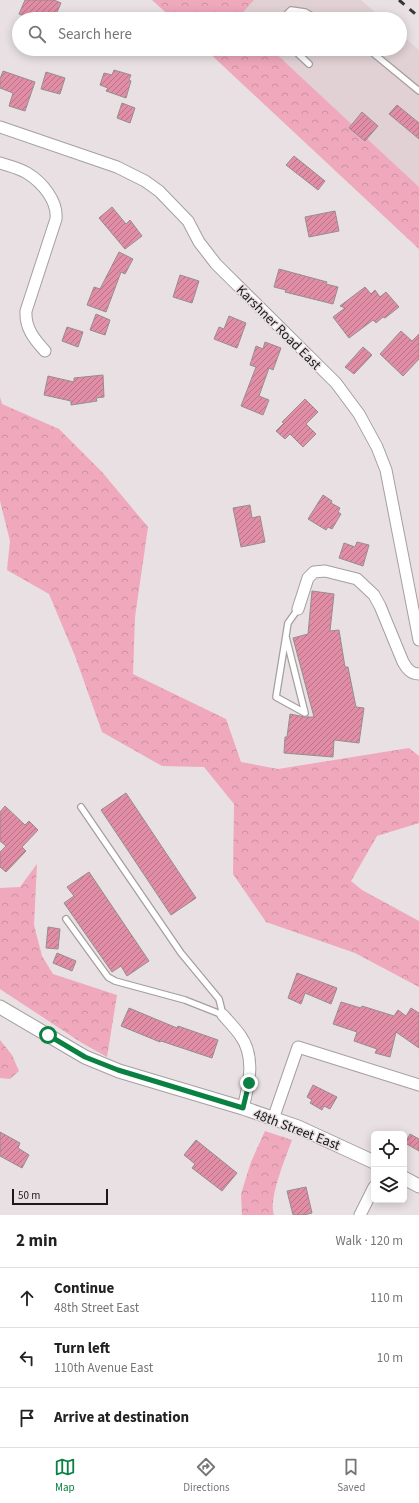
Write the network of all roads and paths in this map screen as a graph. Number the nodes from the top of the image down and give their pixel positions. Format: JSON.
{"nodes":[{"id":1,"x":289,"y":12,"type":"edge"},
{"id":2,"x":305,"y":12,"type":"edge"},
{"id":3,"x":300,"y":56,"type":"edge"},
{"id":4,"x":376,"y":56,"type":"edge"},
{"id":5,"x":309,"y":64,"type":"dead end"},
{"id":6,"x":419,"y":91,"type":"edge"},
{"id":7,"x":0,"y":128,"type":"edge"},
{"id":8,"x":0,"y":163,"type":"edge"},
{"id":9,"x":45,"y":351,"type":"dead end"},
{"id":10,"x":416,"y":605,"type":"edge"},
{"id":11,"x":298,"y":609,"type":"joint"},
{"id":12,"x":286,"y":637,"type":"junction"},
{"id":13,"x":419,"y":640,"type":"edge"},
{"id":14,"x":419,"y":674,"type":"edge"},
{"id":15,"x":81,"y":807,"type":"dead end"},
{"id":16,"x":66,"y":919,"type":"dead end"},
{"id":17,"x":0,"y":1006,"type":"edge"},
{"id":18,"x":223,"y":1015,"type":"junction"},
{"id":19,"x":419,"y":1085,"type":"edge"},
{"id":20,"x":243,"y":1108,"type":"junction"},
{"id":21,"x":273,"y":1119,"type":"junction"},
{"id":22,"x":371,"y":1161,"type":"edge"},
{"id":23,"x":407,"y":1180,"type":"edge"},
{"id":24,"x":419,"y":1186,"type":"edge"},
{"id":25,"x":371,"y":1193,"type":"edge"},
{"id":26,"x":360,"y":1215,"type":"edge"}],
"edges":[{"from":1,"to":2,"type":"lane"},
{"from":3,"to":5,"type":"lane"},
{"from":4,"to":6,"type":"lane"},
{"from":7,"to":10,"type":"street","name":"Karshner Road East"},
{"from":8,"to":9,"type":"street"},
{"from":10,"to":13,"type":"street","name":"Karshner Road East"},
{"from":11,"to":12,"type":"lane"},
{"from":11,"to":14,"type":"street"},
{"from":12,"to":12,"type":"lane"},
{"from":15,"to":18,"type":"lane"},
{"from":16,"to":18,"type":"lane"},
{"from":17,"to":20,"type":"street","name":"48th Street East"},
{"from":18,"to":20,"type":"street"},
{"from":19,"to":21,"type":"street"},
{"from":20,"to":21,"type":"street","name":"48th Street East"},
{"from":21,"to":22,"type":"street","name":"48th Street East"},
{"from":23,"to":24,"type":"street"},
{"from":25,"to":26,"type":"street"}]}
